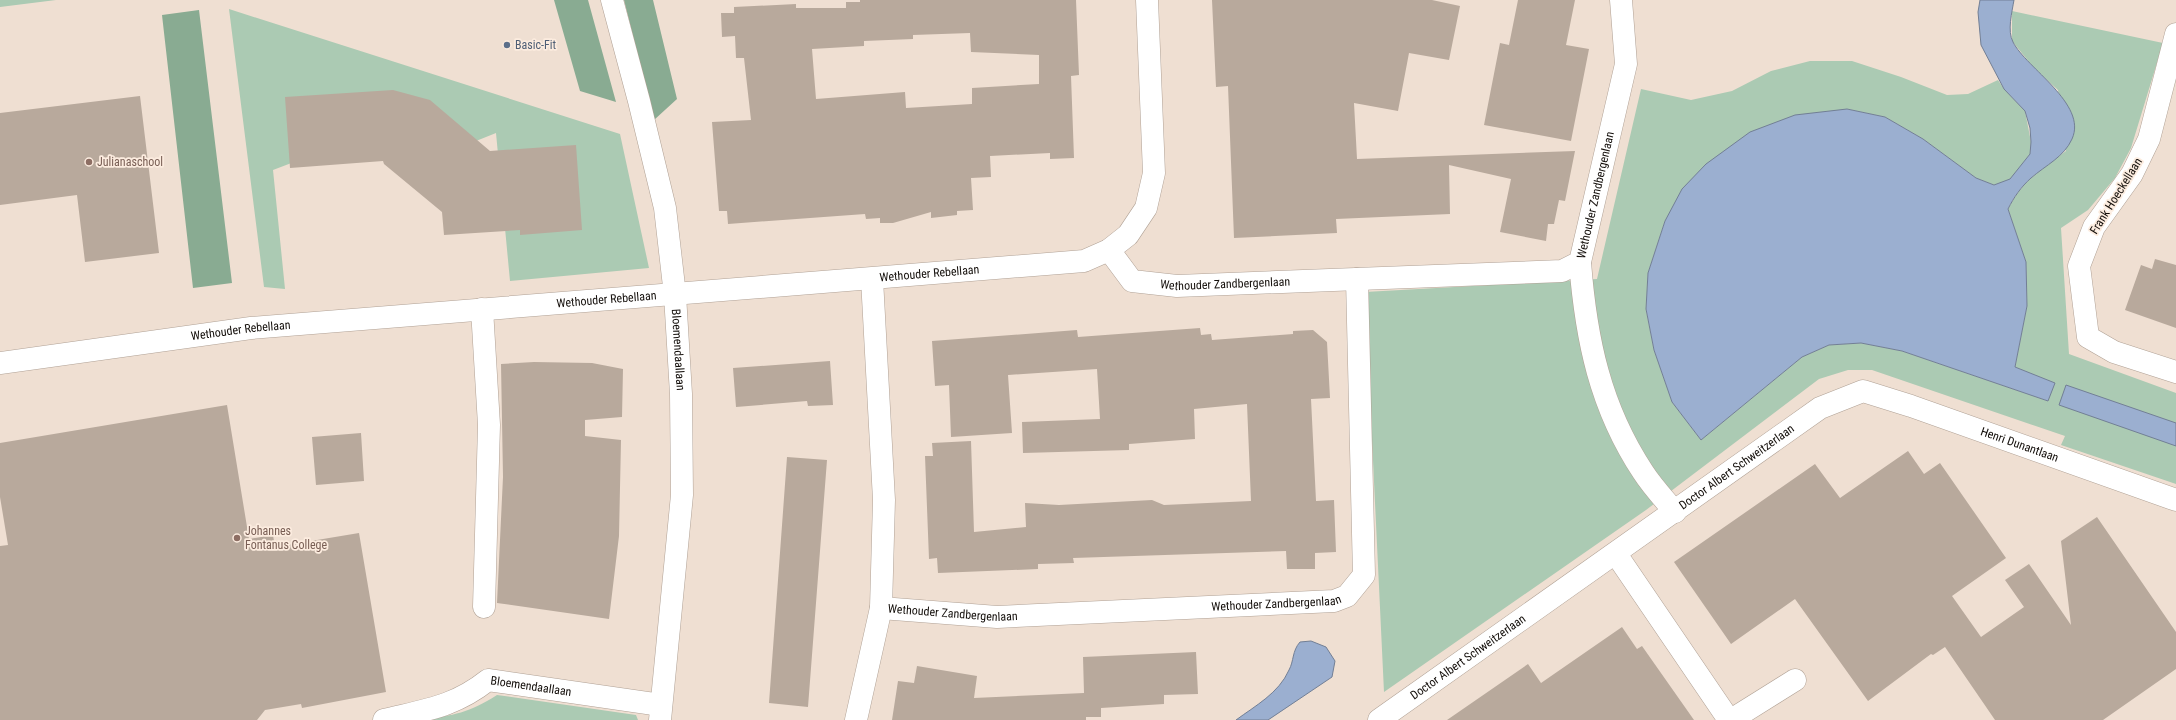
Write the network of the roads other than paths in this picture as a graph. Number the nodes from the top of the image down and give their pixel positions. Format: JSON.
{"nodes":[{"id":1,"x":612,"y":0,"type":"edge"},
{"id":2,"x":1147,"y":0,"type":"edge"},
{"id":3,"x":1622,"y":0,"type":"edge"},
{"id":4,"x":2176,"y":34,"type":"edge"},
{"id":5,"x":1109,"y":250,"type":"junction"},
{"id":6,"x":1580,"y":262,"type":"junction"},
{"id":7,"x":872,"y":279,"type":"junction"},
{"id":8,"x":1357,"y":279,"type":"junction"},
{"id":9,"x":675,"y":295,"type":"junction"},
{"id":10,"x":482,"y":308,"type":"junction"},
{"id":11,"x":0,"y":363,"type":"edge"},
{"id":12,"x":2176,"y":372,"type":"edge"},
{"id":13,"x":1863,"y":392,"type":"joint"},
{"id":14,"x":2176,"y":500,"type":"edge"},
{"id":15,"x":1675,"y":512,"type":"junction"},
{"id":16,"x":1616,"y":554,"type":"junction"},
{"id":17,"x":484,"y":607,"type":"dead end"},
{"id":18,"x":881,"y":608,"type":"junction"},
{"id":19,"x":1795,"y":680,"type":"dead end"},
{"id":20,"x":661,"y":716,"type":"edge"},
{"id":21,"x":384,"y":720,"type":"edge"},
{"id":22,"x":856,"y":720,"type":"edge"},
{"id":23,"x":1379,"y":720,"type":"edge"},
{"id":24,"x":1730,"y":720,"type":"edge"}],
"edges":[{"from":1,"to":9,"type":"street","name":"Bloemendaallaan"},
{"from":2,"to":5,"type":"street","name":"Wethouder Rebellaan"},
{"from":3,"to":6,"type":"street","name":"Wethouder Zandbergenlaan"},
{"from":4,"to":12,"type":"street","name":"Frank Hoeckellaan"},
{"from":5,"to":7,"type":"street","name":"Wethouder Rebellaan"},
{"from":5,"to":8,"type":"street","name":"Wethouder Zandbergenlaan"},
{"from":6,"to":8,"type":"street","name":"Wethouder Zandbergenlaan"},
{"from":6,"to":15,"type":"street"},
{"from":7,"to":9,"type":"street","name":"Wethouder Rebellaan"},
{"from":7,"to":18,"type":"street","name":"Wethouder Zandbergenlaan"},
{"from":8,"to":18,"type":"street","name":"Wethouder Zandbergenlaan"},
{"from":9,"to":10,"type":"street","name":"Wethouder Rebellaan"},
{"from":9,"to":20,"type":"street","name":"Bloemendaallaan"},
{"from":10,"to":11,"type":"street","name":"Wethouder Rebellaan"},
{"from":10,"to":17,"type":"street"},
{"from":13,"to":14,"type":"street","name":"Henri Dunantlaan"},
{"from":13,"to":15,"type":"street","name":"Doctor Albert Schweitzerlaan"},
{"from":15,"to":16,"type":"street","name":"Doctor Albert Schweitzerlaan"},
{"from":16,"to":23,"type":"street","name":"Doctor Albert Schweitzerlaan"},
{"from":16,"to":24,"type":"street"},
{"from":18,"to":22,"type":"street","name":"Wethouder Zandbergenlaan"},
{"from":19,"to":24,"type":"street"},
{"from":20,"to":21,"type":"street","name":"Bloemendaallaan"}]}
